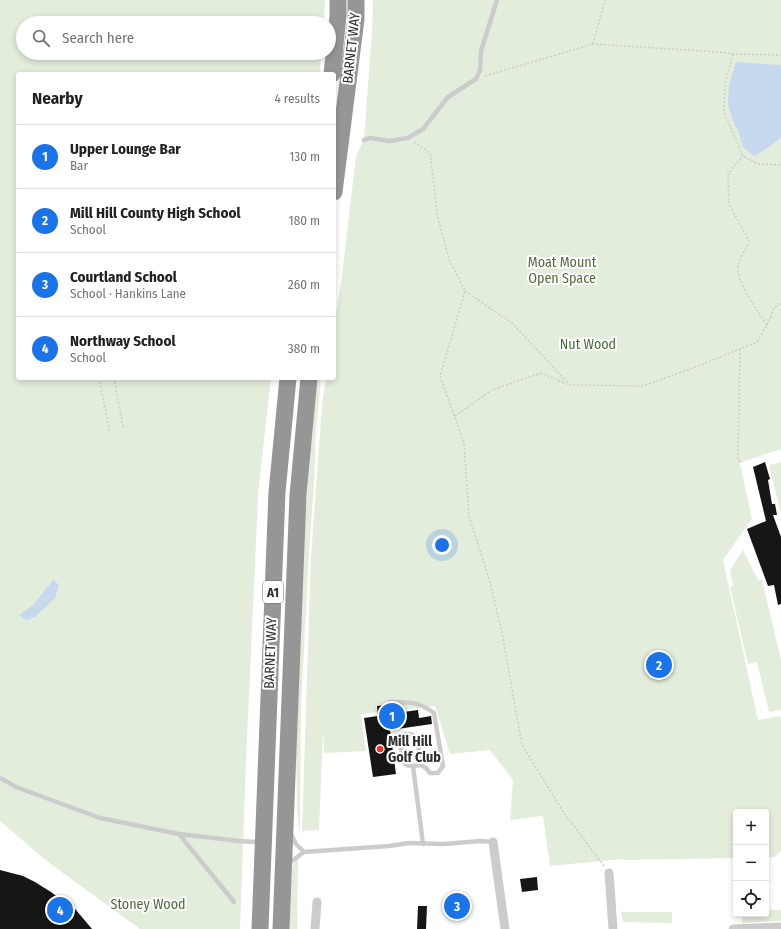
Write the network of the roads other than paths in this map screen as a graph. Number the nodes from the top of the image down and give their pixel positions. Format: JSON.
{"nodes":[{"id":1,"x":338,"y":0,"type":"edge"},
{"id":2,"x":356,"y":0,"type":"edge"},
{"id":3,"x":496,"y":0,"type":"edge"},
{"id":4,"x":336,"y":35,"type":"edge"},
{"id":5,"x":333,"y":60,"type":"edge"},
{"id":6,"x":332,"y":72,"type":"edge"},
{"id":7,"x":364,"y":140,"type":"dead end"},
{"id":8,"x":336,"y":176,"type":"edge"},
{"id":9,"x":288,"y":380,"type":"edge"},
{"id":10,"x":309,"y":380,"type":"edge"},
{"id":11,"x":390,"y":702,"type":"dead end"},
{"id":12,"x":421,"y":765,"type":"junction"},
{"id":13,"x":413,"y":766,"type":"junction"},
{"id":14,"x":0,"y":778,"type":"edge"},
{"id":15,"x":285,"y":825,"type":"junction"},
{"id":16,"x":179,"y":834,"type":"junction"},
{"id":17,"x":263,"y":840,"type":"junction"},
{"id":18,"x":493,"y":842,"type":"joint"},
{"id":19,"x":423,"y":844,"type":"junction"},
{"id":20,"x":304,"y":852,"type":"junction"},
{"id":21,"x":284,"y":868,"type":"junction"},
{"id":22,"x":609,"y":872,"type":"road end"},
{"id":23,"x":234,"y":902,"type":"dead end"},
{"id":24,"x":316,"y":902,"type":"dead end"},
{"id":25,"x":781,"y":927,"type":"edge"},
{"id":26,"x":260,"y":929,"type":"edge"},
{"id":27,"x":281,"y":929,"type":"edge"},
{"id":28,"x":315,"y":929,"type":"edge"},
{"id":29,"x":506,"y":929,"type":"edge"},
{"id":30,"x":613,"y":929,"type":"edge"},
{"id":31,"x":733,"y":929,"type":"edge"}],
"edges":[{"from":1,"to":4,"type":"highway","name":"BARNET WAY"},
{"from":2,"to":8,"type":"highway","name":"BARNET WAY"},
{"from":3,"to":7,"type":"lane"},
{"from":5,"to":6,"type":"highway","name":"BARNET WAY"},
{"from":9,"to":17,"type":"highway","name":"BARNET WAY","number":"A1"},
{"from":10,"to":15,"type":"highway","name":"BARNET WAY","number":"A1"},
{"from":11,"to":12,"type":"lane"},
{"from":12,"to":13,"type":"lane"},
{"from":12,"to":13,"type":"lane"},
{"from":13,"to":19,"type":"lane"},
{"from":14,"to":16,"type":"lane"},
{"from":15,"to":20,"type":"lane"},
{"from":15,"to":21,"type":"highway","name":"BARNET WAY","number":"A1"},
{"from":16,"to":17,"type":"lane"},
{"from":16,"to":23,"type":"lane"},
{"from":17,"to":26,"type":"highway","name":"BARNET WAY","number":"A1"},
{"from":18,"to":19,"type":"lane"},
{"from":18,"to":29,"type":"street"},
{"from":19,"to":20,"type":"lane"},
{"from":20,"to":21,"type":"lane"},
{"from":21,"to":27,"type":"highway","name":"BARNET WAY","number":"A1"},
{"from":22,"to":30,"type":"street"},
{"from":24,"to":28,"type":"street"},
{"from":25,"to":31,"type":"street"}]}
